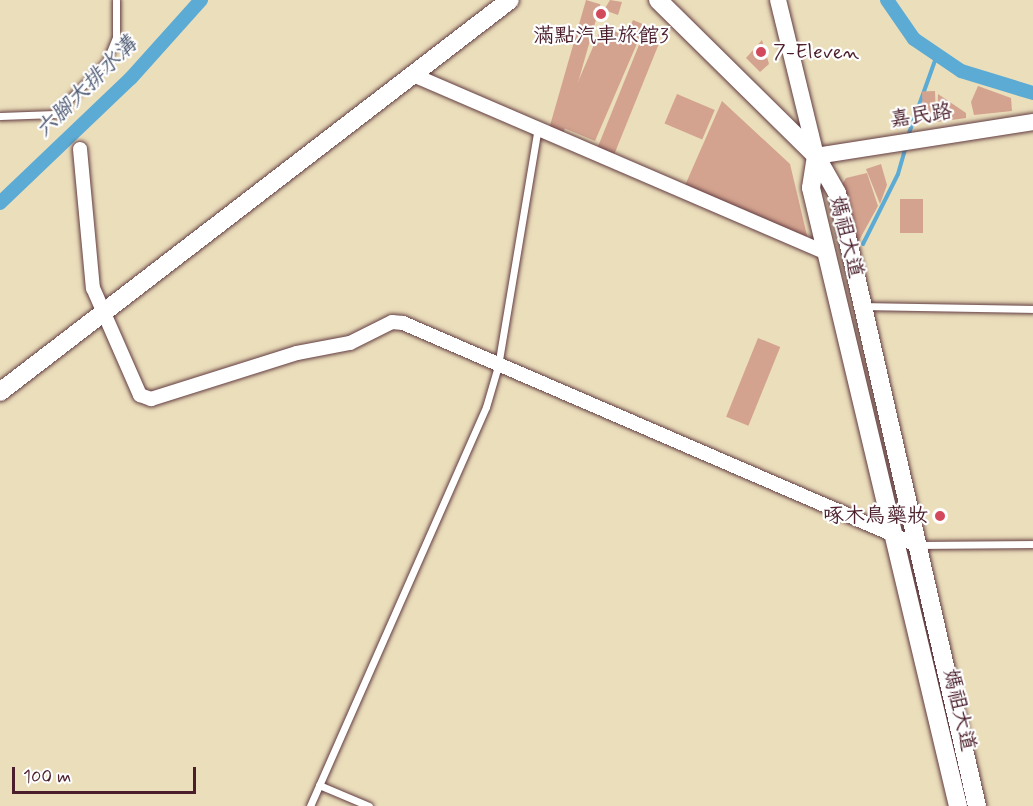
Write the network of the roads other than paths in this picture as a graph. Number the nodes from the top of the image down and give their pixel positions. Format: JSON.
{"nodes":[{"id":1,"x":116,"y":0,"type":"edge"},
{"id":2,"x":510,"y":0,"type":"edge"},
{"id":3,"x":658,"y":0,"type":"edge"},
{"id":4,"x":778,"y":0,"type":"edge"},
{"id":5,"x":411,"y":74,"type":"junction"},
{"id":6,"x":0,"y":116,"type":"edge"},
{"id":7,"x":1033,"y":122,"type":"edge"},
{"id":8,"x":537,"y":132,"type":"junction"},
{"id":9,"x":80,"y":149,"type":"dead end"},
{"id":10,"x":816,"y":156,"type":"junction"},
{"id":11,"x":828,"y":254,"type":"junction"},
{"id":12,"x":863,"y":306,"type":"junction"},
{"id":13,"x":1033,"y":309,"type":"edge"},
{"id":14,"x":105,"y":314,"type":"junction"},
{"id":15,"x":498,"y":366,"type":"junction"},
{"id":16,"x":0,"y":392,"type":"edge"},
{"id":17,"x":896,"y":539,"type":"junction"},
{"id":18,"x":1033,"y":544,"type":"edge"},
{"id":19,"x":917,"y":545,"type":"junction"},
{"id":20,"x":320,"y":785,"type":"junction"},
{"id":21,"x":310,"y":806,"type":"edge"},
{"id":22,"x":369,"y":806,"type":"edge"},
{"id":23,"x":958,"y":806,"type":"edge"},
{"id":24,"x":977,"y":806,"type":"edge"}],
"edges":[{"from":1,"to":6,"type":"lane"},
{"from":2,"to":5,"type":"main road"},
{"from":3,"to":10,"type":"main road"},
{"from":4,"to":10,"type":"street"},
{"from":5,"to":8,"type":"street"},
{"from":5,"to":14,"type":"main road"},
{"from":7,"to":10,"type":"street","name":"嘉民路"},
{"from":8,"to":11,"type":"street"},
{"from":8,"to":15,"type":"lane"},
{"from":9,"to":14,"type":"street"},
{"from":10,"to":11,"type":"main road","name":"媽祖大道"},
{"from":10,"to":12,"type":"main road","name":"媽祖大道"},
{"from":11,"to":17,"type":"main road","name":"媽祖大道"},
{"from":12,"to":13,"type":"lane"},
{"from":12,"to":19,"type":"main road","name":"媽祖大道"},
{"from":14,"to":15,"type":"street"},
{"from":14,"to":16,"type":"main road"},
{"from":15,"to":17,"type":"street"},
{"from":15,"to":20,"type":"lane"},
{"from":17,"to":19,"type":"street"},
{"from":17,"to":23,"type":"main road","name":"媽祖大道"},
{"from":18,"to":19,"type":"lane"},
{"from":19,"to":24,"type":"main road","name":"媽祖大道"},
{"from":20,"to":21,"type":"lane"},
{"from":20,"to":22,"type":"lane"}]}
